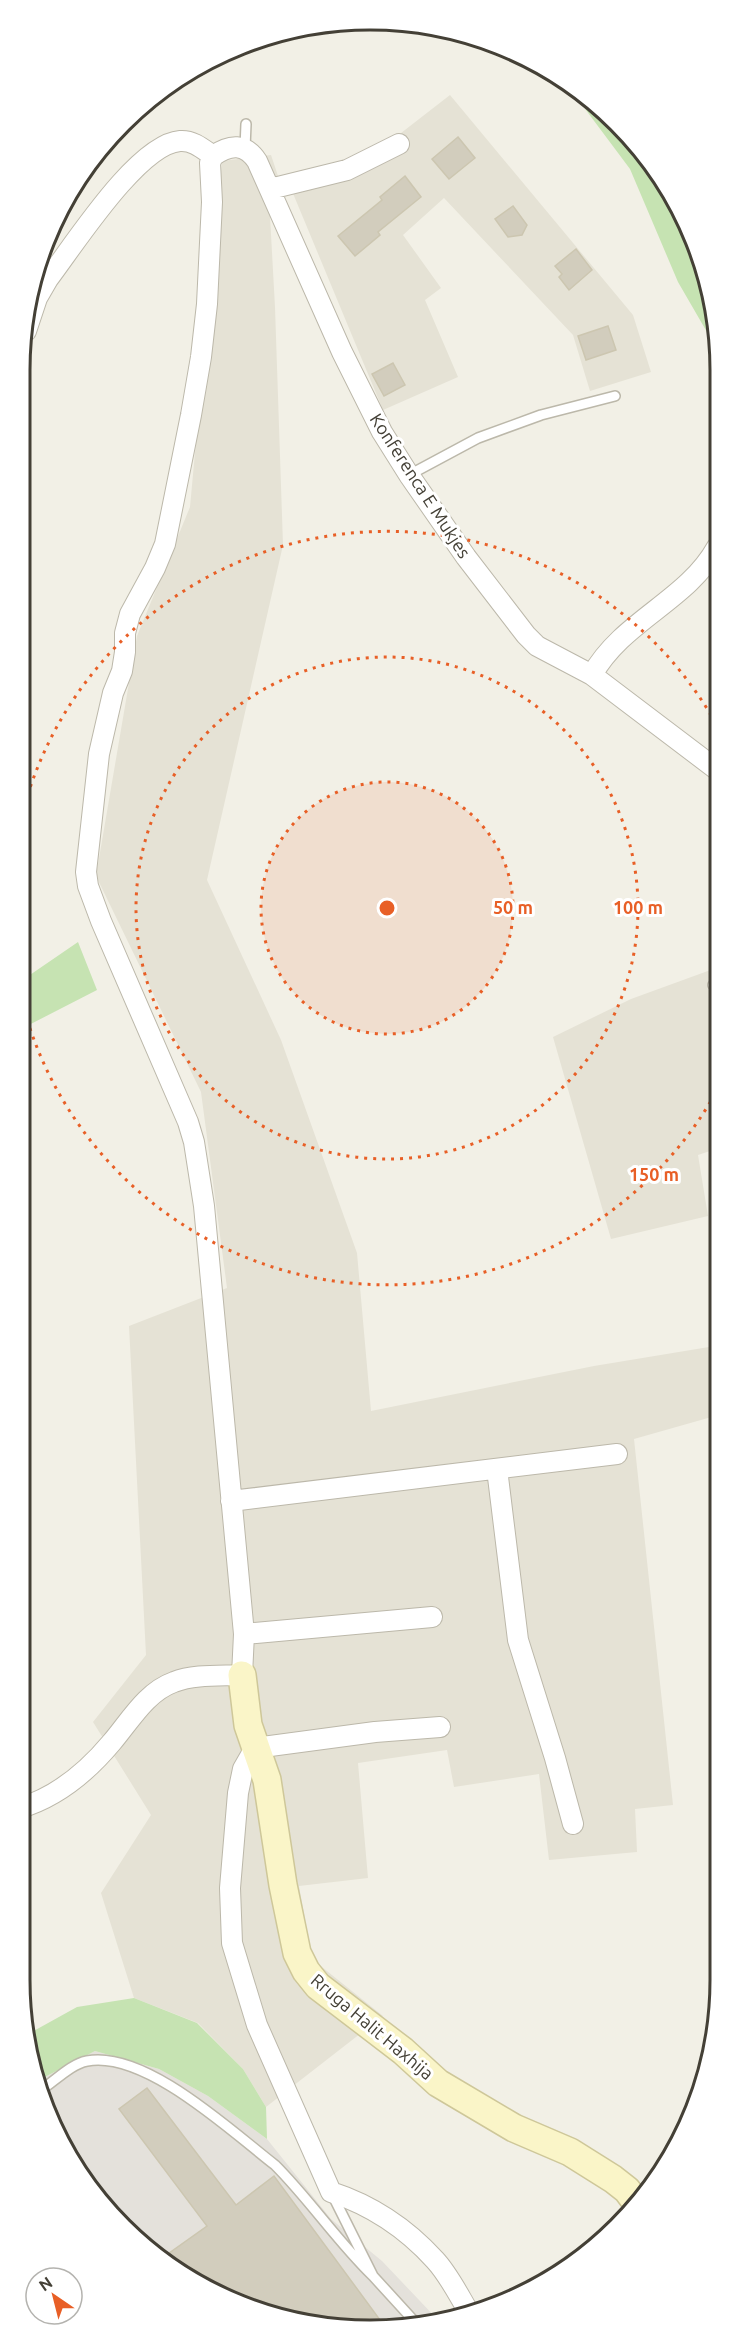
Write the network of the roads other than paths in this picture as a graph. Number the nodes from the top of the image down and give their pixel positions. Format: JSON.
{"nodes":[{"id":1,"x":246,"y":123,"type":"dead end"},
{"id":2,"x":399,"y":144,"type":"dead end"},
{"id":3,"x":245,"y":148,"type":"junction"},
{"id":4,"x":213,"y":156,"type":"junction"},
{"id":5,"x":270,"y":189,"type":"junction"},
{"id":6,"x":39,"y":294,"type":"edge"},
{"id":7,"x":615,"y":396,"type":"dead end"},
{"id":8,"x":409,"y":475,"type":"junction"},
{"id":9,"x":710,"y":558,"type":"edge"},
{"id":10,"x":592,"y":675,"type":"junction"},
{"id":11,"x":710,"y":764,"type":"edge"},
{"id":12,"x":617,"y":1454,"type":"dead end"},
{"id":13,"x":497,"y":1469,"type":"junction"},
{"id":14,"x":231,"y":1501,"type":"junction"},
{"id":15,"x":432,"y":1617,"type":"dead end"},
{"id":16,"x":244,"y":1634,"type":"junction"},
{"id":17,"x":242,"y":1675,"type":"junction"},
{"id":18,"x":440,"y":1727,"type":"dead end"},
{"id":19,"x":255,"y":1748,"type":"junction"},
{"id":20,"x":30,"y":1805,"type":"edge"},
{"id":21,"x":573,"y":1824,"type":"dead end"},
{"id":22,"x":47,"y":2086,"type":"edge"},
{"id":23,"x":331,"y":2192,"type":"junction"},
{"id":24,"x":632,"y":2197,"type":"edge"},
{"id":25,"x":373,"y":2276,"type":"junction"},
{"id":26,"x":465,"y":2306,"type":"edge"},
{"id":27,"x":411,"y":2317,"type":"edge"}],
"edges":[{"from":1,"to":3,"type":"lane"},
{"from":2,"to":5,"type":"street"},
{"from":3,"to":4,"type":"street"},
{"from":3,"to":5,"type":"street","name":"Konferenca E Mukjes"},
{"from":4,"to":6,"type":"street"},
{"from":4,"to":14,"type":"street"},
{"from":5,"to":8,"type":"street","name":"Konferenca E Mukjes"},
{"from":7,"to":8,"type":"lane"},
{"from":8,"to":10,"type":"street","name":"Konferenca E Mukjes"},
{"from":9,"to":10,"type":"street"},
{"from":10,"to":11,"type":"street","name":"Konferenca E Mukjes"},
{"from":12,"to":13,"type":"street"},
{"from":13,"to":14,"type":"street"},
{"from":13,"to":21,"type":"street"},
{"from":14,"to":16,"type":"street"},
{"from":15,"to":16,"type":"street"},
{"from":16,"to":17,"type":"street"},
{"from":17,"to":19,"type":"street","name":"Rruga Halit Haxhija"},
{"from":17,"to":20,"type":"street"},
{"from":18,"to":19,"type":"street"},
{"from":19,"to":23,"type":"street"},
{"from":19,"to":24,"type":"street","name":"Rruga Halit Haxhija"},
{"from":22,"to":25,"type":"lane"},
{"from":23,"to":25,"type":"lane"},
{"from":23,"to":26,"type":"street"},
{"from":25,"to":27,"type":"lane"}]}
